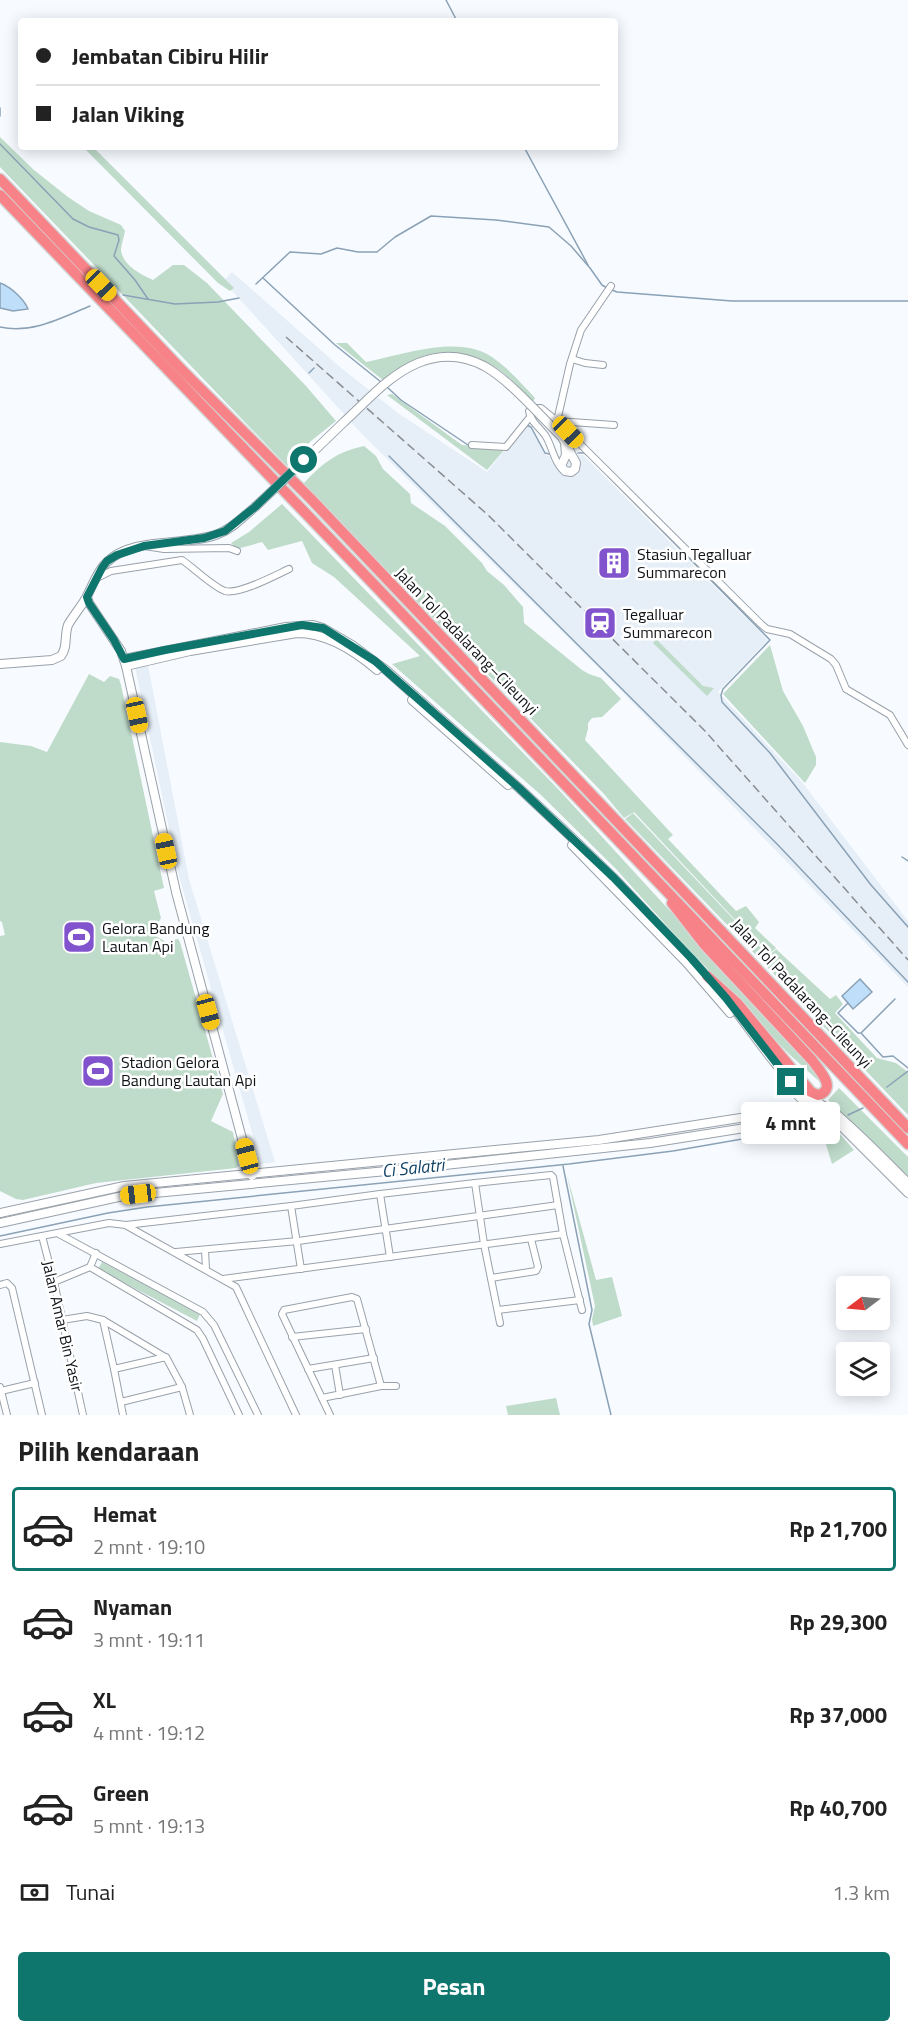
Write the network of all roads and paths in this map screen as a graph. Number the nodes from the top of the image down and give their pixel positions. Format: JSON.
{"nodes":[{"id":1,"x":0,"y":179,"type":"edge"},
{"id":2,"x":0,"y":195,"type":"edge"},
{"id":3,"x":611,"y":286,"type":"dead end"},
{"id":4,"x":572,"y":359,"type":"junction"},
{"id":5,"x":603,"y":365,"type":"dead end"},
{"id":6,"x":530,"y":417,"type":"junction"},
{"id":7,"x":557,"y":420,"type":"junction"},
{"id":8,"x":614,"y":425,"type":"dead end"},
{"id":9,"x":563,"y":439,"type":"junction"},
{"id":10,"x":472,"y":445,"type":"dead end"},
{"id":11,"x":560,"y":459,"type":"junction"},
{"id":12,"x":574,"y":459,"type":"junction"},
{"id":13,"x":144,"y":546,"type":"junction"},
{"id":14,"x":237,"y":551,"type":"dead end"},
{"id":15,"x":289,"y":569,"type":"dead end"},
{"id":16,"x":96,"y":578,"type":"junction"},
{"id":17,"x":87,"y":597,"type":"junction"},
{"id":18,"x":125,"y":663,"type":"junction"},
{"id":19,"x":0,"y":664,"type":"edge"},
{"id":20,"x":908,"y":745,"type":"edge"},
{"id":21,"x":656,"y":861,"type":"junction"},
{"id":22,"x":647,"y":869,"type":"junction"},
{"id":23,"x":707,"y":976,"type":"junction"},
{"id":24,"x":795,"y":1094,"type":"junction"},
{"id":25,"x":811,"y":1104,"type":"junction"},
{"id":26,"x":791,"y":1110,"type":"junction"},
{"id":27,"x":828,"y":1111,"type":"junction"},
{"id":28,"x":908,"y":1128,"type":"edge"},
{"id":29,"x":908,"y":1144,"type":"edge"},
{"id":30,"x":252,"y":1173,"type":"junction"},
{"id":31,"x":254,"y":1183,"type":"junction"},
{"id":32,"x":475,"y":1183,"type":"junction"},
{"id":33,"x":908,"y":1183,"type":"edge"},
{"id":34,"x":908,"y":1193,"type":"edge"},
{"id":35,"x":380,"y":1194,"type":"junction"},
{"id":36,"x":558,"y":1205,"type":"junction"},
{"id":37,"x":291,"y":1206,"type":"junction"},
{"id":38,"x":0,"y":1213,"type":"edge"},
{"id":39,"x":479,"y":1215,"type":"junction"},
{"id":40,"x":0,"y":1223,"type":"edge"},
{"id":41,"x":126,"y":1225,"type":"junction"},
{"id":42,"x":386,"y":1227,"type":"junction"},
{"id":43,"x":58,"y":1233,"type":"junction"},
{"id":44,"x":563,"y":1234,"type":"junction"},
{"id":45,"x":42,"y":1236,"type":"junction"},
{"id":46,"x":531,"y":1239,"type":"junction"},
{"id":47,"x":298,"y":1241,"type":"junction"},
{"id":48,"x":0,"y":1244,"type":"edge"},
{"id":49,"x":484,"y":1246,"type":"junction"},
{"id":50,"x":205,"y":1250,"type":"junction"},
{"id":51,"x":176,"y":1252,"type":"junction"},
{"id":52,"x":96,"y":1253,"type":"junction"},
{"id":53,"x":390,"y":1257,"type":"junction"},
{"id":54,"x":90,"y":1267,"type":"junction"},
{"id":55,"x":206,"y":1269,"type":"junction"},
{"id":56,"x":301,"y":1269,"type":"junction"},
{"id":57,"x":238,"y":1276,"type":"junction"},
{"id":58,"x":491,"y":1278,"type":"junction"},
{"id":59,"x":223,"y":1279,"type":"junction"},
{"id":60,"x":54,"y":1282,"type":"junction"},
{"id":61,"x":0,"y":1285,"type":"edge"},
{"id":62,"x":238,"y":1291,"type":"junction"},
{"id":63,"x":580,"y":1300,"type":"junction"},
{"id":64,"x":498,"y":1310,"type":"junction"},
{"id":65,"x":582,"y":1310,"type":"dead end"},
{"id":66,"x":62,"y":1320,"type":"junction"},
{"id":67,"x":103,"y":1320,"type":"junction"},
{"id":68,"x":500,"y":1323,"type":"dead end"},
{"id":69,"x":366,"y":1329,"type":"junction"},
{"id":70,"x":292,"y":1337,"type":"junction"},
{"id":71,"x":166,"y":1357,"type":"junction"},
{"id":72,"x":374,"y":1358,"type":"junction"},
{"id":73,"x":335,"y":1365,"type":"junction"},
{"id":74,"x":114,"y":1368,"type":"junction"},
{"id":75,"x":308,"y":1369,"type":"junction"},
{"id":76,"x":35,"y":1383,"type":"junction"},
{"id":77,"x":381,"y":1386,"type":"junction"},
{"id":78,"x":396,"y":1386,"type":"dead end"},
{"id":79,"x":182,"y":1387,"type":"junction"},
{"id":80,"x":1,"y":1389,"type":"edge"},
{"id":81,"x":340,"y":1395,"type":"junction"},
{"id":82,"x":322,"y":1398,"type":"junction"},
{"id":83,"x":120,"y":1402,"type":"junction"},
{"id":84,"x":7,"y":1415,"type":"edge"},
{"id":85,"x":42,"y":1415,"type":"edge"},
{"id":86,"x":83,"y":1415,"type":"edge"},
{"id":87,"x":123,"y":1415,"type":"edge"},
{"id":88,"x":190,"y":1415,"type":"edge"},
{"id":89,"x":239,"y":1415,"type":"edge"},
{"id":90,"x":258,"y":1415,"type":"edge"},
{"id":91,"x":296,"y":1415,"type":"edge"},
{"id":92,"x":330,"y":1415,"type":"edge"}],
"edges":[{"from":1,"to":21,"type":"highway","name":"Jalan Tol Padalarang–Cileunyi"},
{"from":2,"to":22,"type":"highway","name":"Jalan Tol Padalarang–Cileunyi"},
{"from":3,"to":4,"type":"street"},
{"from":4,"to":5,"type":"street"},
{"from":4,"to":7,"type":"street"},
{"from":6,"to":7,"type":"street"},
{"from":6,"to":10,"type":"street"},
{"from":6,"to":11,"type":"street"},
{"from":7,"to":8,"type":"street"},
{"from":7,"to":20,"type":"street"},
{"from":9,"to":11,"type":"street"},
{"from":9,"to":12,"type":"street"},
{"from":9,"to":13,"type":"street","bridge":true},
{"from":11,"to":12,"type":"street"},
{"from":11,"to":12,"type":"street"},
{"from":13,"to":14,"type":"street"},
{"from":13,"to":16,"type":"street"},
{"from":15,"to":16,"type":"street"},
{"from":16,"to":17,"type":"street"},
{"from":17,"to":18,"type":"street"},
{"from":17,"to":19,"type":"street"},
{"from":18,"to":23,"type":"street"},
{"from":18,"to":24,"type":"street"},
{"from":18,"to":30,"type":"street"},
{"from":21,"to":22,"type":"highway"},
{"from":21,"to":28,"type":"highway","name":"Jalan Tol Padalarang–Cileunyi"},
{"from":22,"to":23,"type":"highway"},
{"from":22,"to":29,"type":"highway","name":"Jalan Tol Padalarang–Cileunyi"},
{"from":23,"to":25,"type":"street"},
{"from":24,"to":25,"type":"street"},
{"from":24,"to":26,"type":"street"},
{"from":25,"to":26,"type":"street"},
{"from":25,"to":27,"type":"street"},
{"from":26,"to":30,"type":"street"},
{"from":27,"to":31,"type":"street"},
{"from":27,"to":33,"type":"street"},
{"from":27,"to":34,"type":"street"},
{"from":30,"to":31,"type":"street"},
{"from":30,"to":38,"type":"street"},
{"from":31,"to":40,"type":"street"},
{"from":32,"to":35,"type":"street"},
{"from":32,"to":36,"type":"street"},
{"from":32,"to":39,"type":"street"},
{"from":35,"to":37,"type":"street"},
{"from":35,"to":42,"type":"street"},
{"from":36,"to":39,"type":"street"},
{"from":36,"to":44,"type":"street"},
{"from":37,"to":41,"type":"street"},
{"from":37,"to":47,"type":"street"},
{"from":39,"to":42,"type":"street"},
{"from":39,"to":49,"type":"street"},
{"from":41,"to":43,"type":"street"},
{"from":41,"to":51,"type":"street"},
{"from":42,"to":47,"type":"street"},
{"from":42,"to":53,"type":"street"},
{"from":43,"to":45,"type":"street"},
{"from":43,"to":52,"type":"street"},
{"from":44,"to":46,"type":"street"},
{"from":44,"to":63,"type":"street"},
{"from":45,"to":48,"type":"street"},
{"from":45,"to":60,"type":"street","name":"Jalan Amar Bin Yasir"},
{"from":46,"to":49,"type":"street"},
{"from":46,"to":58,"type":"street"},
{"from":47,"to":50,"type":"street"},
{"from":47,"to":56,"type":"street"},
{"from":49,"to":53,"type":"street"},
{"from":49,"to":58,"type":"street"},
{"from":50,"to":51,"type":"street"},
{"from":50,"to":55,"type":"street"},
{"from":51,"to":55,"type":"street"},
{"from":52,"to":54,"type":"street"},
{"from":52,"to":90,"type":"street"},
{"from":53,"to":56,"type":"street"},
{"from":54,"to":60,"type":"street"},
{"from":54,"to":89,"type":"street"},
{"from":55,"to":59,"type":"street"},
{"from":56,"to":57,"type":"street"},
{"from":57,"to":59,"type":"street"},
{"from":57,"to":62,"type":"street"},
{"from":58,"to":64,"type":"street"},
{"from":59,"to":62,"type":"street"},
{"from":60,"to":66,"type":"street","name":"Jalan Amar Bin Yasir"},
{"from":61,"to":76,"type":"street"},
{"from":62,"to":91,"type":"street"},
{"from":63,"to":64,"type":"street"},
{"from":63,"to":65,"type":"street"},
{"from":64,"to":68,"type":"street"},
{"from":66,"to":67,"type":"street"},
{"from":66,"to":86,"type":"street","name":"Jalan Amar Bin Yasir"},
{"from":67,"to":71,"type":"street"},
{"from":67,"to":74,"type":"street"},
{"from":69,"to":70,"type":"street"},
{"from":69,"to":70,"type":"street"},
{"from":69,"to":72,"type":"street"},
{"from":70,"to":75,"type":"street"},
{"from":71,"to":74,"type":"street"},
{"from":71,"to":79,"type":"street"},
{"from":72,"to":73,"type":"street"},
{"from":72,"to":77,"type":"street"},
{"from":73,"to":75,"type":"street"},
{"from":73,"to":81,"type":"street"},
{"from":74,"to":83,"type":"street"},
{"from":75,"to":82,"type":"street"},
{"from":76,"to":80,"type":"street"},
{"from":76,"to":85,"type":"street"},
{"from":77,"to":78,"type":"street"},
{"from":77,"to":81,"type":"street"},
{"from":79,"to":83,"type":"street"},
{"from":79,"to":88,"type":"street"},
{"from":80,"to":84,"type":"street"},
{"from":81,"to":82,"type":"street"},
{"from":82,"to":92,"type":"street"},
{"from":83,"to":87,"type":"street"}]}
